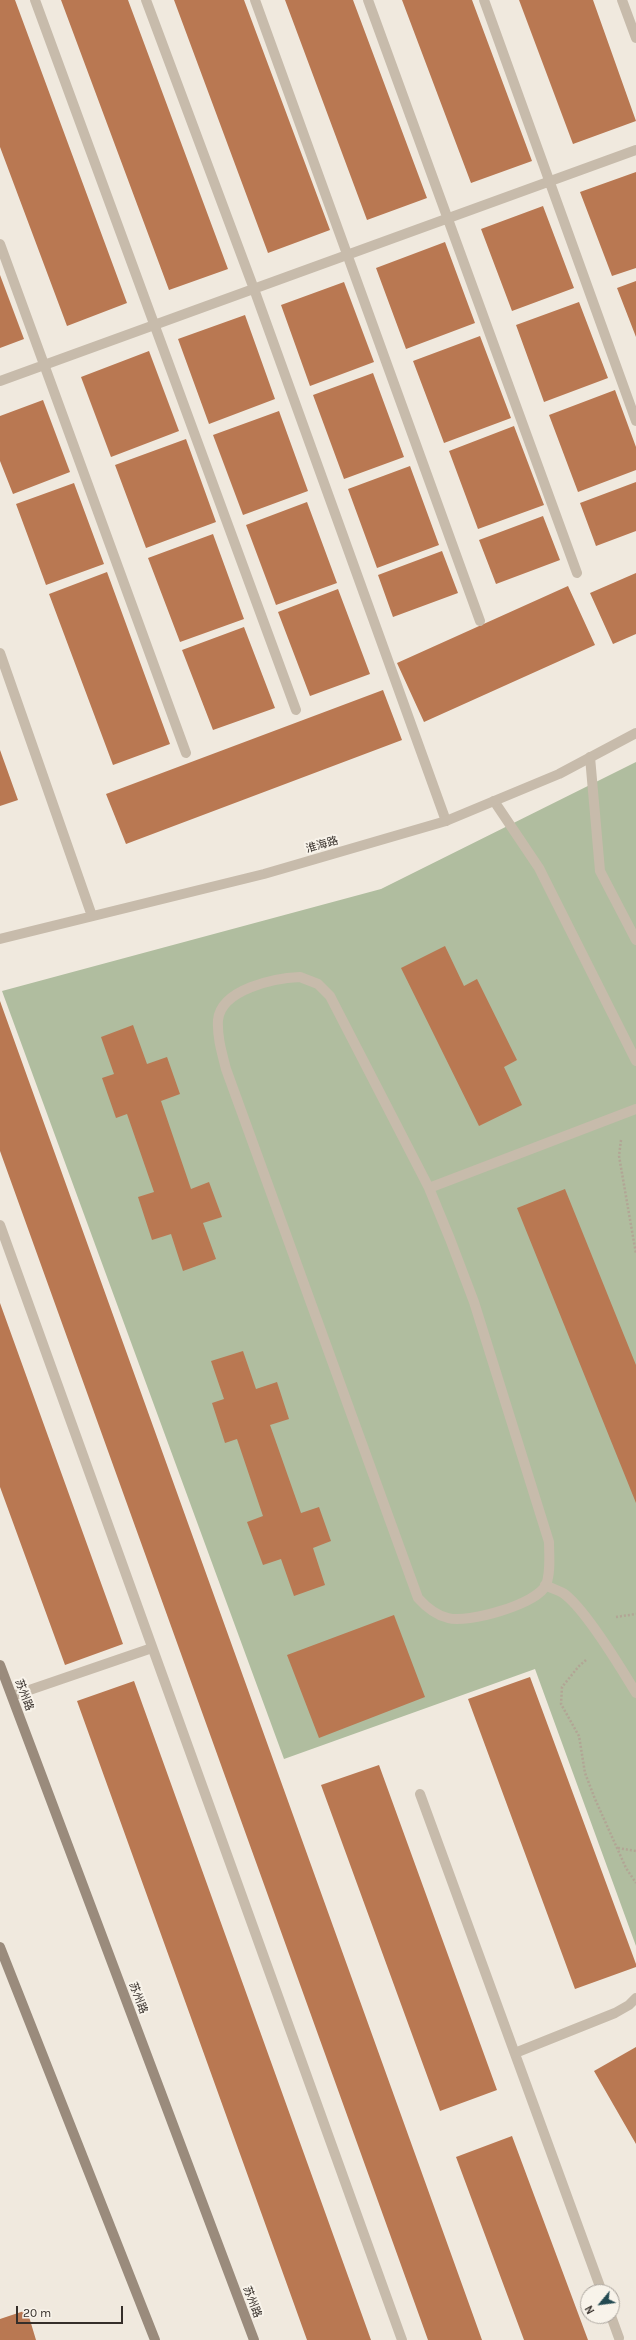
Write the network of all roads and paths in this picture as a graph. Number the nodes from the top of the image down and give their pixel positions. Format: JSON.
{"nodes":[{"id":1,"x":35,"y":0,"type":"edge"},
{"id":2,"x":146,"y":0,"type":"edge"},
{"id":3,"x":255,"y":0,"type":"edge"},
{"id":4,"x":368,"y":0,"type":"edge"},
{"id":5,"x":484,"y":0,"type":"edge"},
{"id":6,"x":622,"y":0,"type":"edge"},
{"id":7,"x":636,"y":38,"type":"edge"},
{"id":8,"x":636,"y":150,"type":"edge"},
{"id":9,"x":550,"y":181,"type":"junction"},
{"id":10,"x":448,"y":218,"type":"junction"},
{"id":11,"x":0,"y":244,"type":"edge"},
{"id":12,"x":348,"y":255,"type":"junction"},
{"id":13,"x":254,"y":289,"type":"junction"},
{"id":14,"x":155,"y":325,"type":"junction"},
{"id":15,"x":45,"y":365,"type":"junction"},
{"id":16,"x":0,"y":381,"type":"edge"},
{"id":17,"x":636,"y":421,"type":"edge"},
{"id":18,"x":577,"y":573,"type":"dead end"},
{"id":19,"x":480,"y":621,"type":"dead end"},
{"id":20,"x":0,"y":653,"type":"edge"},
{"id":21,"x":296,"y":710,"type":"dead end"},
{"id":22,"x":636,"y":733,"type":"edge"},
{"id":23,"x":186,"y":753,"type":"dead end"},
{"id":24,"x":590,"y":757,"type":"junction"},
{"id":25,"x":494,"y":801,"type":"junction"},
{"id":26,"x":446,"y":821,"type":"junction"},
{"id":27,"x":92,"y":916,"type":"junction"},
{"id":28,"x":0,"y":939,"type":"edge"},
{"id":29,"x":636,"y":940,"type":"edge"},
{"id":30,"x":636,"y":1061,"type":"edge"},
{"id":31,"x":636,"y":1109,"type":"edge"},
{"id":32,"x":624,"y":1114,"type":"junction"},
{"id":33,"x":429,"y":1188,"type":"junction"},
{"id":34,"x":0,"y":1225,"type":"edge"},
{"id":35,"x":636,"y":1254,"type":"edge"},
{"id":36,"x":546,"y":1585,"type":"junction"},
{"id":37,"x":606,"y":1646,"type":"junction"},
{"id":38,"x":152,"y":1648,"type":"junction"},
{"id":39,"x":0,"y":1665,"type":"edge"},
{"id":40,"x":636,"y":1693,"type":"edge"},
{"id":41,"x":12,"y":1696,"type":"junction"},
{"id":42,"x":420,"y":1794,"type":"dead end"},
{"id":43,"x":617,"y":1848,"type":"junction"},
{"id":44,"x":636,"y":1851,"type":"edge"},
{"id":45,"x":636,"y":1883,"type":"edge"},
{"id":46,"x":0,"y":1947,"type":"edge"},
{"id":47,"x":636,"y":1998,"type":"edge"},
{"id":48,"x":515,"y":2053,"type":"junction"},
{"id":49,"x":599,"y":2284,"type":"edge"},
{"id":50,"x":614,"y":2324,"type":"edge"},
{"id":51,"x":619,"y":2338,"type":"dead end"},
{"id":52,"x":155,"y":2340,"type":"edge"},
{"id":53,"x":254,"y":2340,"type":"edge"},
{"id":54,"x":402,"y":2340,"type":"edge"}],
"edges":[{"from":1,"to":14,"type":"street"},
{"from":2,"to":13,"type":"street"},
{"from":3,"to":12,"type":"street"},
{"from":4,"to":10,"type":"street"},
{"from":5,"to":9,"type":"street"},
{"from":6,"to":7,"type":"street"},
{"from":8,"to":9,"type":"street"},
{"from":9,"to":10,"type":"street"},
{"from":9,"to":17,"type":"street"},
{"from":10,"to":12,"type":"street"},
{"from":10,"to":18,"type":"street"},
{"from":11,"to":15,"type":"street"},
{"from":12,"to":13,"type":"street"},
{"from":12,"to":19,"type":"street"},
{"from":13,"to":14,"type":"street"},
{"from":13,"to":26,"type":"street"},
{"from":14,"to":15,"type":"street"},
{"from":14,"to":21,"type":"street"},
{"from":15,"to":16,"type":"street"},
{"from":15,"to":23,"type":"street"},
{"from":20,"to":27,"type":"street"},
{"from":22,"to":24,"type":"street","name":"淮海路"},
{"from":24,"to":25,"type":"street","name":"淮海路"},
{"from":24,"to":29,"type":"street"},
{"from":25,"to":26,"type":"street","name":"淮海路"},
{"from":25,"to":30,"type":"street"},
{"from":26,"to":27,"type":"street","name":"淮海路"},
{"from":27,"to":28,"type":"street","name":"淮海路"},
{"from":31,"to":32,"type":"street"},
{"from":32,"to":33,"type":"street"},
{"from":32,"to":35,"type":"path"},
{"from":33,"to":36,"type":"street"},
{"from":33,"to":36,"type":"street"},
{"from":34,"to":38,"type":"street"},
{"from":36,"to":37,"type":"street"},
{"from":37,"to":40,"type":"street"},
{"from":37,"to":43,"type":"path"},
{"from":38,"to":41,"type":"street"},
{"from":38,"to":54,"type":"street"},
{"from":39,"to":41,"type":"main road","name":"苏州路"},
{"from":41,"to":53,"type":"main road","name":"苏州路"},
{"from":42,"to":48,"type":"street"},
{"from":43,"to":44,"type":"path"},
{"from":43,"to":45,"type":"path"},
{"from":46,"to":52,"type":"main road"},
{"from":47,"to":48,"type":"street"},
{"from":48,"to":49,"type":"street"},
{"from":50,"to":51,"type":"street"}]}
